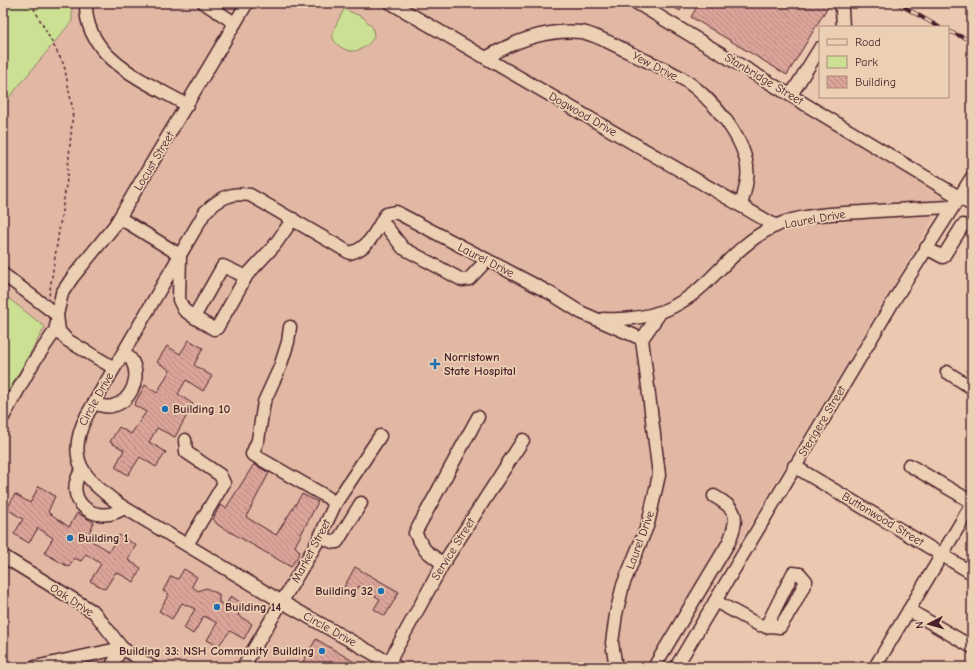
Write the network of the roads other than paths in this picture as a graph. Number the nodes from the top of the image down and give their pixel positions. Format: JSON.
{"nodes":[{"id":1,"x":86,"y":3,"type":"edge"},
{"id":2,"x":204,"y":3,"type":"edge"},
{"id":3,"x":247,"y":3,"type":"edge"},
{"id":4,"x":391,"y":3,"type":"edge"},
{"id":5,"x":637,"y":3,"type":"edge"},
{"id":6,"x":839,"y":3,"type":"edge"},
{"id":7,"x":236,"y":23,"type":"junction"},
{"id":8,"x":842,"y":26,"type":"edge"},
{"id":9,"x":819,"y":50,"type":"edge"},
{"id":10,"x":486,"y":58,"type":"junction"},
{"id":11,"x":791,"y":95,"type":"junction"},
{"id":12,"x":188,"y":104,"type":"junction"},
{"id":13,"x":972,"y":177,"type":"edge"},
{"id":14,"x":972,"y":205,"type":"edge"},
{"id":15,"x":741,"y":206,"type":"junction"},
{"id":16,"x":953,"y":207,"type":"junction"},
{"id":17,"x":396,"y":212,"type":"joint"},
{"id":18,"x":120,"y":218,"type":"junction"},
{"id":19,"x":293,"y":219,"type":"junction"},
{"id":20,"x":382,"y":221,"type":"junction"},
{"id":21,"x":967,"y":223,"type":"edge"},
{"id":22,"x":776,"y":226,"type":"junction"},
{"id":23,"x":926,"y":248,"type":"junction"},
{"id":24,"x":180,"y":255,"type":"junction"},
{"id":25,"x":487,"y":260,"type":"junction"},
{"id":26,"x":3,"y":274,"type":"edge"},
{"id":27,"x":247,"y":275,"type":"junction"},
{"id":28,"x":660,"y":313,"type":"junction"},
{"id":29,"x":54,"y":315,"type":"junction"},
{"id":30,"x":194,"y":317,"type":"junction"},
{"id":31,"x":597,"y":319,"type":"junction"},
{"id":32,"x":290,"y":327,"type":"dead end"},
{"id":33,"x":642,"y":339,"type":"junction"},
{"id":34,"x":124,"y":352,"type":"junction"},
{"id":35,"x":114,"y":368,"type":"junction"},
{"id":36,"x":947,"y":372,"type":"dead end"},
{"id":37,"x":972,"y":388,"type":"edge"},
{"id":38,"x":94,"y":403,"type":"junction"},
{"id":39,"x":3,"y":417,"type":"edge"},
{"id":40,"x":478,"y":417,"type":"dead end"},
{"id":41,"x":380,"y":436,"type":"dead end"},
{"id":42,"x":185,"y":440,"type":"dead end"},
{"id":43,"x":523,"y":440,"type":"dead end"},
{"id":44,"x":909,"y":465,"type":"dead end"},
{"id":45,"x":794,"y":466,"type":"junction"},
{"id":46,"x":82,"y":470,"type":"junction"},
{"id":47,"x":714,"y":496,"type":"dead end"},
{"id":48,"x":361,"y":503,"type":"dead end"},
{"id":49,"x":972,"y":503,"type":"edge"},
{"id":50,"x":335,"y":504,"type":"junction"},
{"id":51,"x":124,"y":508,"type":"junction"},
{"id":52,"x":322,"y":534,"type":"junction"},
{"id":53,"x":187,"y":545,"type":"junction"},
{"id":54,"x":942,"y":554,"type":"junction"},
{"id":55,"x":3,"y":556,"type":"edge"},
{"id":56,"x":443,"y":564,"type":"junction"},
{"id":57,"x":972,"y":573,"type":"edge"},
{"id":58,"x":781,"y":595,"type":"junction"},
{"id":59,"x":715,"y":601,"type":"junction"},
{"id":60,"x":282,"y":602,"type":"junction"},
{"id":61,"x":795,"y":604,"type":"junction"},
{"id":62,"x":909,"y":610,"type":"junction"},
{"id":63,"x":766,"y":626,"type":"junction"},
{"id":64,"x":972,"y":647,"type":"edge"},
{"id":65,"x":122,"y":648,"type":"junction"},
{"id":66,"x":393,"y":665,"type":"edge"},
{"id":67,"x":35,"y":667,"type":"edge"},
{"id":68,"x":111,"y":667,"type":"edge"},
{"id":69,"x":152,"y":667,"type":"edge"},
{"id":70,"x":243,"y":667,"type":"edge"},
{"id":71,"x":616,"y":667,"type":"edge"},
{"id":72,"x":654,"y":667,"type":"edge"},
{"id":73,"x":676,"y":667,"type":"edge"},
{"id":74,"x":875,"y":667,"type":"edge"}],
"edges":[{"from":1,"to":12,"type":"street"},
{"from":2,"to":7,"type":"street"},
{"from":3,"to":7,"type":"street","name":"Locust Street"},
{"from":4,"to":10,"type":"street","name":"Dogwood Drive"},
{"from":5,"to":11,"type":"street","name":"Stanbridge Street"},
{"from":6,"to":8,"type":"street"},
{"from":7,"to":12,"type":"street","name":"Locust Street"},
{"from":9,"to":11,"type":"street"},
{"from":10,"to":15,"type":"street","name":"Dogwood Drive"},
{"from":10,"to":15,"type":"street","name":"Yew Drive"},
{"from":11,"to":16,"type":"street","name":"Stanbridge Street"},
{"from":12,"to":18,"type":"street","name":"Locust Street"},
{"from":13,"to":16,"type":"street","name":"Sterigere Street"},
{"from":14,"to":16,"type":"street","name":"Stanbridge Street"},
{"from":15,"to":22,"type":"street","name":"Dogwood Drive"},
{"from":16,"to":21,"type":"street"},
{"from":16,"to":22,"type":"street","name":"Laurel Drive"},
{"from":16,"to":23,"type":"street","name":"Sterigere Street"},
{"from":17,"to":20,"type":"street","name":"Circle Drive"},
{"from":17,"to":25,"type":"street","name":"Laurel Drive"},
{"from":18,"to":24,"type":"street"},
{"from":18,"to":29,"type":"street","name":"Locust Street"},
{"from":19,"to":20,"type":"street","name":"Circle Drive"},
{"from":19,"to":24,"type":"street","name":"Circle Drive"},
{"from":19,"to":27,"type":"street"},
{"from":20,"to":25,"type":"street"},
{"from":21,"to":23,"type":"street"},
{"from":22,"to":28,"type":"street","name":"Laurel Drive"},
{"from":23,"to":45,"type":"street","name":"Sterigere Street"},
{"from":24,"to":30,"type":"street"},
{"from":24,"to":34,"type":"street","name":"Circle Drive"},
{"from":25,"to":31,"type":"street","name":"Laurel Drive"},
{"from":26,"to":29,"type":"street"},
{"from":27,"to":30,"type":"street"},
{"from":27,"to":30,"type":"street"},
{"from":28,"to":31,"type":"street","name":"Laurel Drive"},
{"from":28,"to":33,"type":"street","name":"Laurel Drive"},
{"from":29,"to":35,"type":"street"},
{"from":29,"to":39,"type":"street","name":"Locust Street"},
{"from":31,"to":33,"type":"street","name":"Laurel Drive"},
{"from":32,"to":50,"type":"street"},
{"from":33,"to":71,"type":"street","name":"Laurel Drive"},
{"from":34,"to":35,"type":"street","name":"Circle Drive"},
{"from":34,"to":38,"type":"street"},
{"from":35,"to":38,"type":"street","name":"Circle Drive"},
{"from":36,"to":37,"type":"street"},
{"from":38,"to":46,"type":"street","name":"Circle Drive"},
{"from":40,"to":56,"type":"street"},
{"from":41,"to":50,"type":"street","name":"Market Street"},
{"from":42,"to":53,"type":"street"},
{"from":43,"to":56,"type":"street","name":"Service Street"},
{"from":44,"to":49,"type":"street"},
{"from":45,"to":54,"type":"street","name":"Buttonwood Street"},
{"from":45,"to":59,"type":"street","name":"Sterigere Street"},
{"from":46,"to":51,"type":"street","name":"Circle Drive"},
{"from":46,"to":51,"type":"street"},
{"from":47,"to":72,"type":"street"},
{"from":48,"to":52,"type":"street"},
{"from":49,"to":54,"type":"street"},
{"from":50,"to":52,"type":"street","name":"Market Street"},
{"from":51,"to":53,"type":"street","name":"Circle Drive"},
{"from":52,"to":60,"type":"street","name":"Market Street"},
{"from":53,"to":60,"type":"street","name":"Circle Drive"},
{"from":54,"to":57,"type":"street","name":"Buttonwood Street"},
{"from":54,"to":62,"type":"street"},
{"from":55,"to":65,"type":"street","name":"Oak Drive"},
{"from":56,"to":66,"type":"street","name":"Service Street"},
{"from":58,"to":61,"type":"street"},
{"from":58,"to":61,"type":"street"},
{"from":58,"to":63,"type":"street"},
{"from":59,"to":63,"type":"street"},
{"from":59,"to":73,"type":"street","name":"Sterigere Street"},
{"from":60,"to":66,"type":"street","name":"Circle Drive"},
{"from":60,"to":70,"type":"street","name":"Market Street"},
{"from":61,"to":63,"type":"street"},
{"from":62,"to":64,"type":"street"},
{"from":62,"to":74,"type":"street"},
{"from":65,"to":67,"type":"street"},
{"from":65,"to":68,"type":"street"},
{"from":65,"to":69,"type":"street","name":"Oak Drive"}]}
